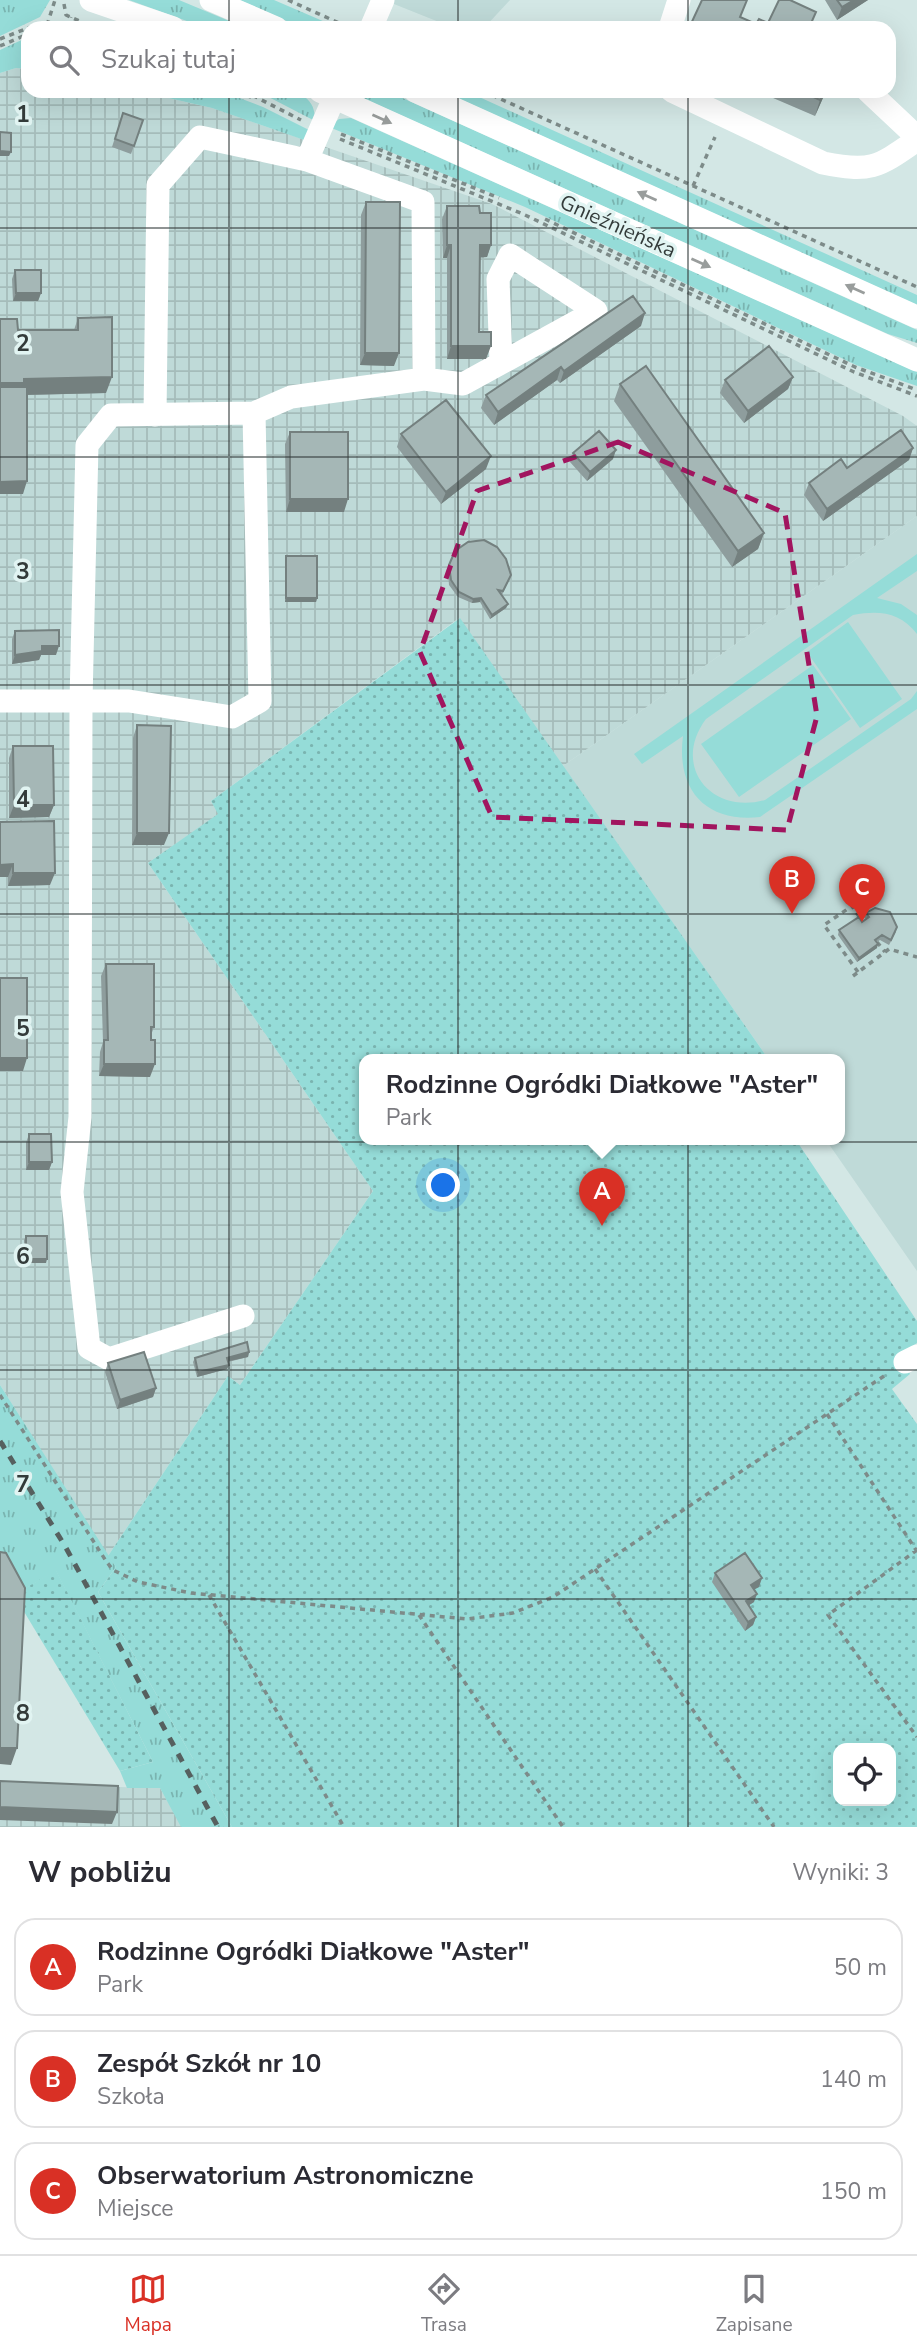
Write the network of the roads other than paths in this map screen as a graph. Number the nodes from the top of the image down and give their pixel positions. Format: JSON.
{"nodes":[{"id":1,"x":91,"y":0,"type":"edge"},
{"id":2,"x":211,"y":0,"type":"edge"},
{"id":3,"x":383,"y":0,"type":"edge"},
{"id":4,"x":679,"y":0,"type":"edge"},
{"id":5,"x":152,"y":21,"type":"edge"},
{"id":6,"x":260,"y":21,"type":"edge"},
{"id":7,"x":374,"y":21,"type":"edge"},
{"id":8,"x":672,"y":21,"type":"edge"},
{"id":9,"x":326,"y":98,"type":"edge"},
{"id":10,"x":336,"y":98,"type":"edge"},
{"id":11,"x":431,"y":98,"type":"edge"},
{"id":12,"x":686,"y":98,"type":"edge"},
{"id":13,"x":875,"y":98,"type":"edge"},
{"id":14,"x":917,"y":138,"type":"edge"},
{"id":15,"x":307,"y":160,"type":"junction"},
{"id":16,"x":917,"y":317,"type":"edge"},
{"id":17,"x":917,"y":360,"type":"edge"},
{"id":18,"x":501,"y":363,"type":"junction"},
{"id":19,"x":424,"y":379,"type":"junction"},
{"id":20,"x":254,"y":413,"type":"junction"},
{"id":21,"x":155,"y":415,"type":"junction"},
{"id":22,"x":0,"y":701,"type":"edge"},
{"id":23,"x":81,"y":701,"type":"junction"},
{"id":24,"x":243,"y":1316,"type":"dead end"}],
"edges":[{"from":1,"to":5,"type":"street"},
{"from":2,"to":6,"type":"street"},
{"from":3,"to":7,"type":"street"},
{"from":4,"to":8,"type":"street"},
{"from":9,"to":15,"type":"street"},
{"from":10,"to":17,"type":"street","name":"Gnieźnieńska","one_way":true},
{"from":16,"to":11,"type":"street","name":"Gnieźnieńska","one_way":true},
{"from":12,"to":14,"type":"street"},
{"from":13,"to":14,"type":"street"},
{"from":15,"to":19,"type":"street"},
{"from":15,"to":21,"type":"street"},
{"from":18,"to":18,"type":"street"},
{"from":18,"to":19,"type":"street"},
{"from":19,"to":20,"type":"street"},
{"from":20,"to":21,"type":"street"},
{"from":20,"to":23,"type":"street"},
{"from":21,"to":23,"type":"street"},
{"from":22,"to":23,"type":"street"},
{"from":23,"to":24,"type":"street"}]}
